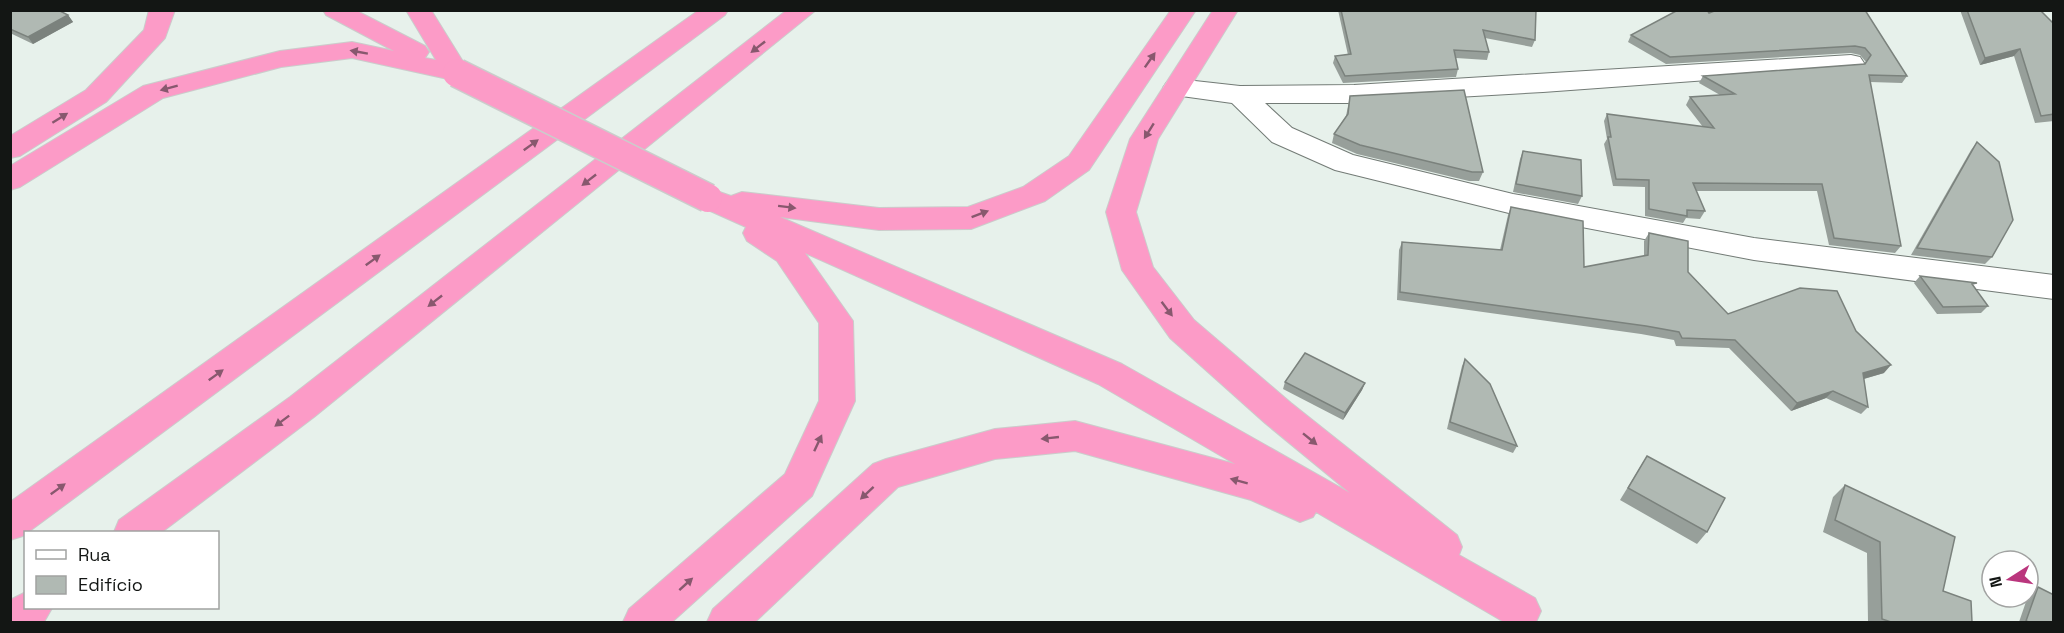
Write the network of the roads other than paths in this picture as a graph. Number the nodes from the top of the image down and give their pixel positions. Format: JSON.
{"nodes":[{"id":1,"x":162,"y":10,"type":"edge"},
{"id":2,"x":335,"y":10,"type":"edge"},
{"id":3,"x":418,"y":10,"type":"edge"},
{"id":4,"x":716,"y":10,"type":"edge"},
{"id":5,"x":804,"y":10,"type":"edge"},
{"id":6,"x":1184,"y":10,"type":"edge"},
{"id":7,"x":1226,"y":10,"type":"edge"},
{"id":8,"x":1851,"y":63,"type":"edge"},
{"id":9,"x":458,"y":74,"type":"junction"},
{"id":10,"x":1177,"y":87,"type":"junction"},
{"id":11,"x":1240,"y":95,"type":"junction"},
{"id":12,"x":10,"y":149,"type":"edge"},
{"id":13,"x":10,"y":180,"type":"edge"},
{"id":14,"x":708,"y":198,"type":"junction"},
{"id":15,"x":2054,"y":287,"type":"edge"},
{"id":16,"x":10,"y":524,"type":"edge"},
{"id":17,"x":134,"y":531,"type":"edge"},
{"id":18,"x":31,"y":609,"type":"edge"},
{"id":19,"x":1530,"y":617,"type":"edge"},
{"id":20,"x":12,"y":622,"type":"edge"},
{"id":21,"x":643,"y":622,"type":"edge"},
{"id":22,"x":727,"y":622,"type":"edge"}],
"edges":[{"from":12,"to":1,"type":"highway","one_way":true},
{"from":2,"to":9,"type":"highway"},
{"from":3,"to":9,"type":"highway"},
{"from":16,"to":4,"type":"highway","one_way":true},
{"from":5,"to":17,"type":"highway","one_way":true},
{"from":14,"to":6,"type":"highway","one_way":true},
{"from":7,"to":10,"type":"highway"},
{"from":8,"to":11,"type":"street"},
{"from":9,"to":13,"type":"highway","one_way":true},
{"from":9,"to":14,"type":"highway","bridge":true},
{"from":10,"to":11,"type":"street"},
{"from":10,"to":19,"type":"highway","one_way":true},
{"from":11,"to":15,"type":"street"},
{"from":14,"to":19,"type":"highway"},
{"from":21,"to":14,"type":"highway","one_way":true},
{"from":18,"to":20,"type":"highway"},
{"from":19,"to":22,"type":"highway","one_way":true}]}
